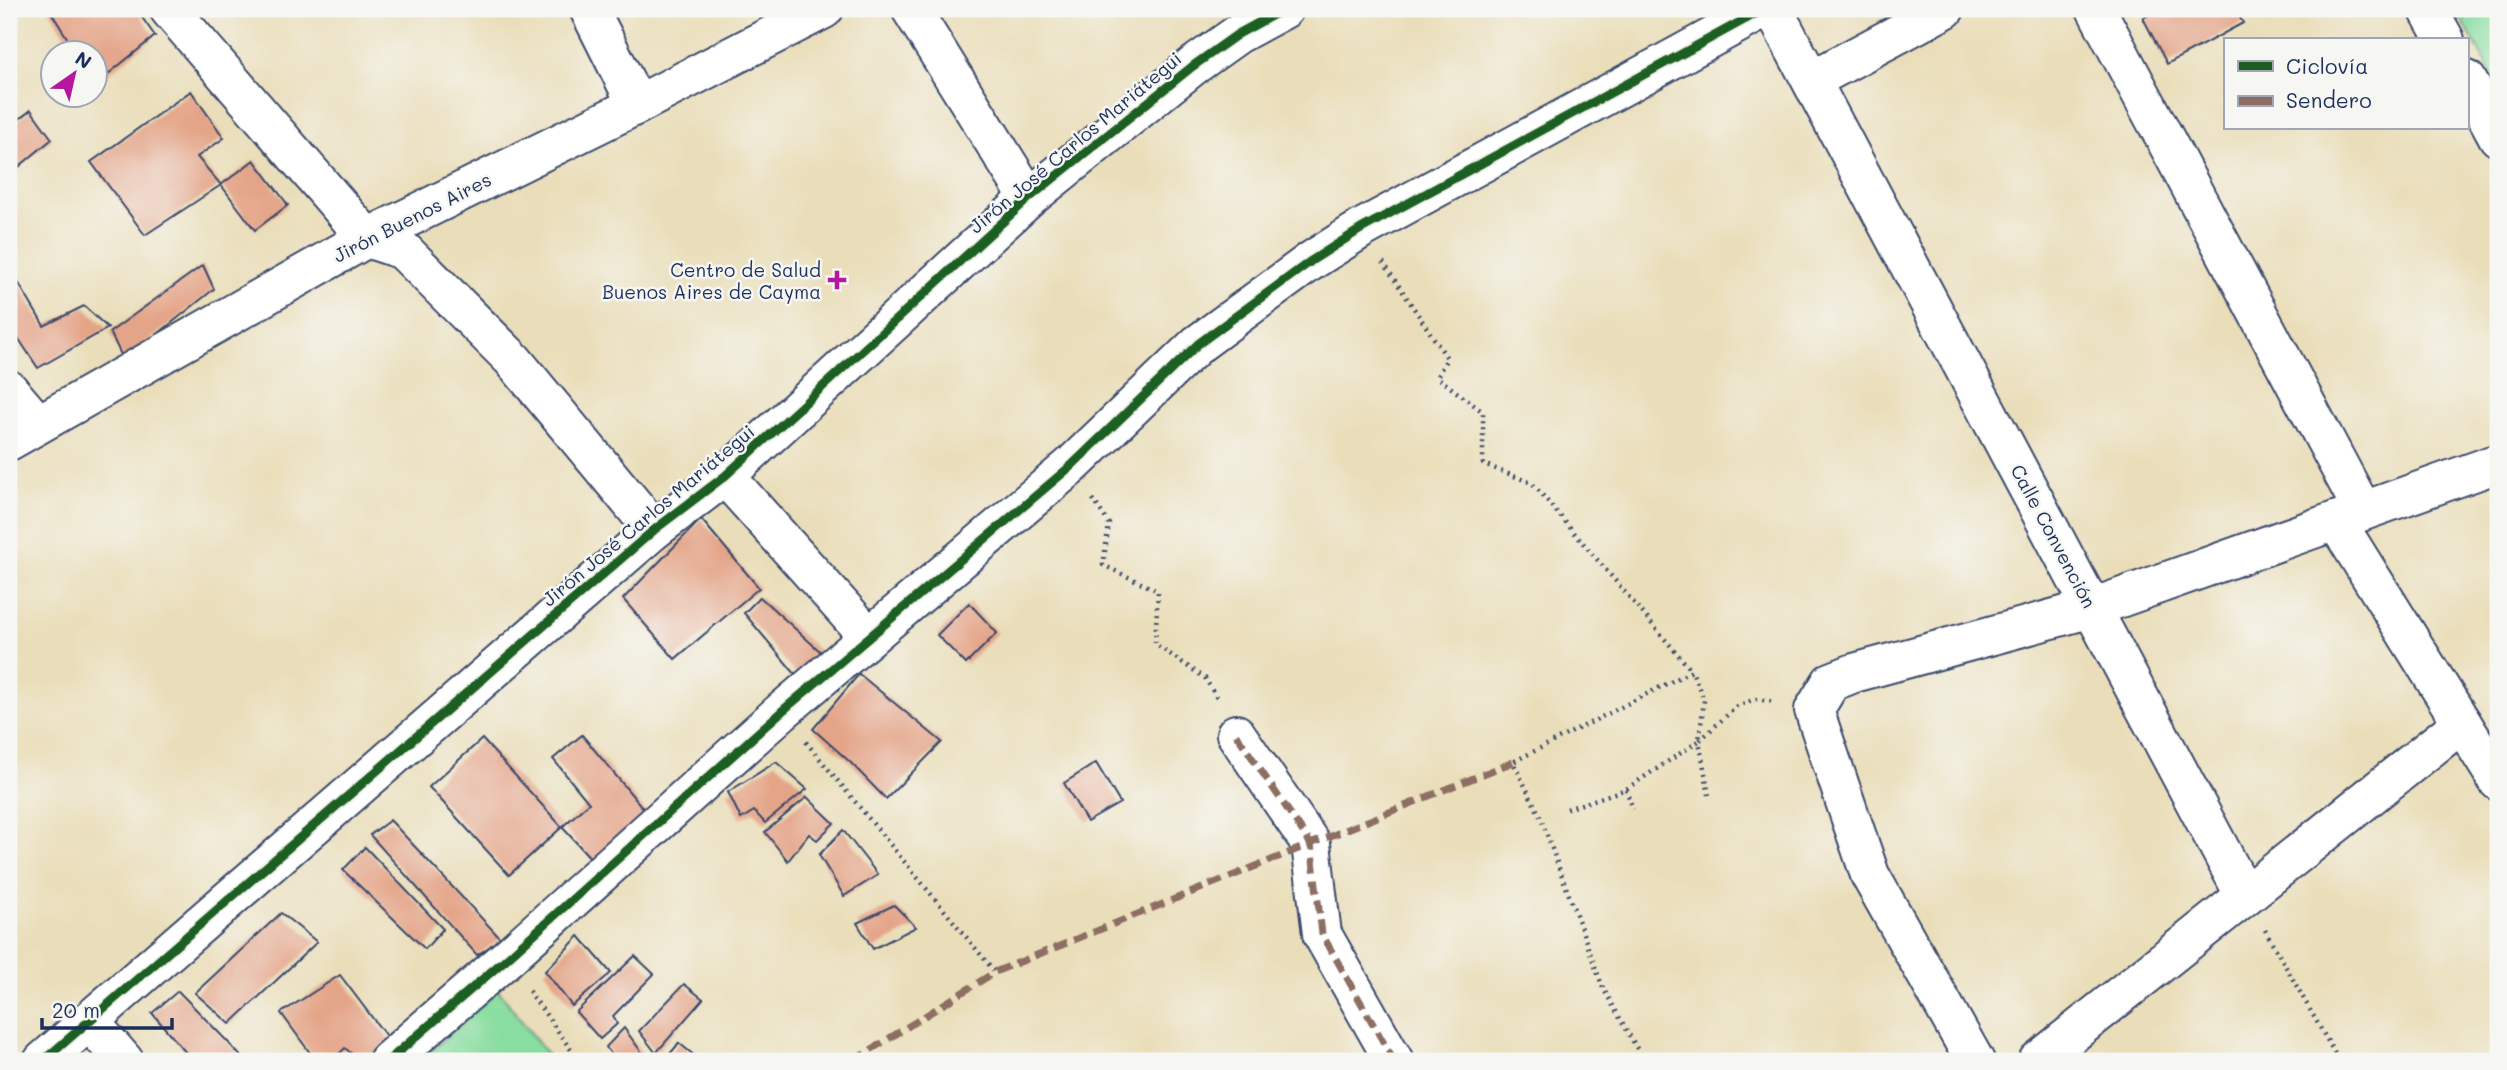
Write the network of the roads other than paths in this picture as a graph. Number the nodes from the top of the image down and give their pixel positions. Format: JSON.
{"nodes":[{"id":1,"x":169,"y":9,"type":"edge"},
{"id":2,"x":589,"y":9,"type":"edge"},
{"id":3,"x":824,"y":9,"type":"edge"},
{"id":4,"x":911,"y":9,"type":"edge"},
{"id":5,"x":1284,"y":9,"type":"edge"},
{"id":6,"x":1764,"y":9,"type":"edge"},
{"id":7,"x":1773,"y":9,"type":"edge"},
{"id":8,"x":1945,"y":9,"type":"edge"},
{"id":9,"x":2096,"y":9,"type":"edge"},
{"id":10,"x":2428,"y":9,"type":"edge"},
{"id":11,"x":2444,"y":38,"type":"edge"},
{"id":12,"x":1812,"y":80,"type":"junction"},
{"id":13,"x":2468,"y":82,"type":"edge"},
{"id":14,"x":637,"y":105,"type":"junction"},
{"id":15,"x":2498,"y":137,"type":"edge"},
{"id":16,"x":1029,"y":198,"type":"junction"},
{"id":17,"x":367,"y":238,"type":"junction"},
{"id":18,"x":9,"y":390,"type":"edge"},
{"id":19,"x":23,"y":432,"type":"edge"},
{"id":20,"x":2498,"y":463,"type":"edge"},
{"id":21,"x":725,"y":476,"type":"junction"},
{"id":22,"x":2349,"y":516,"type":"junction"},
{"id":23,"x":654,"y":530,"type":"junction"},
{"id":24,"x":2092,"y":608,"type":"junction"},
{"id":25,"x":869,"y":637,"type":"junction"},
{"id":26,"x":2462,"y":723,"type":"junction"},
{"id":27,"x":1236,"y":734,"type":"road end"},
{"id":28,"x":2498,"y":781,"type":"edge"},
{"id":29,"x":2245,"y":896,"type":"junction"},
{"id":30,"x":90,"y":1022,"type":"junction"},
{"id":31,"x":43,"y":1061,"type":"edge"},
{"id":32,"x":124,"y":1061,"type":"edge"},
{"id":33,"x":388,"y":1061,"type":"edge"},
{"id":34,"x":1394,"y":1061,"type":"edge"},
{"id":35,"x":1975,"y":1061,"type":"edge"},
{"id":36,"x":2038,"y":1061,"type":"edge"}],
"edges":[{"from":1,"to":17,"type":"street"},
{"from":2,"to":14,"type":"street"},
{"from":3,"to":14,"type":"street","name":"Jirón Buenos Aires"},
{"from":4,"to":16,"type":"street"},
{"from":5,"to":16,"type":"street","name":"Jirón José Carlos Mariátegui"},
{"from":6,"to":25,"type":"street"},
{"from":7,"to":12,"type":"street","name":"Calle Convención"},
{"from":8,"to":12,"type":"street"},
{"from":9,"to":22,"type":"street"},
{"from":10,"to":11,"type":"street"},
{"from":12,"to":24,"type":"street","name":"Calle Convención"},
{"from":13,"to":15,"type":"street"},
{"from":14,"to":17,"type":"street","name":"Jirón Buenos Aires"},
{"from":16,"to":21,"type":"street","name":"Jirón José Carlos Mariátegui"},
{"from":17,"to":19,"type":"street","name":"Jirón Buenos Aires"},
{"from":17,"to":23,"type":"street"},
{"from":18,"to":19,"type":"street"},
{"from":20,"to":22,"type":"street"},
{"from":21,"to":23,"type":"street","name":"Jirón José Carlos Mariátegui"},
{"from":21,"to":25,"type":"street"},
{"from":22,"to":24,"type":"street"},
{"from":22,"to":26,"type":"street"},
{"from":23,"to":30,"type":"street","name":"Jirón José Carlos Mariátegui"},
{"from":24,"to":29,"type":"street","name":"Calle Convención"},
{"from":24,"to":35,"type":"street"},
{"from":25,"to":33,"type":"street"},
{"from":26,"to":28,"type":"street"},
{"from":26,"to":29,"type":"street"},
{"from":27,"to":34,"type":"street"},
{"from":29,"to":36,"type":"street"},
{"from":30,"to":31,"type":"street","name":"Jirón José Carlos Mariátegui"},
{"from":30,"to":32,"type":"street"}]}
